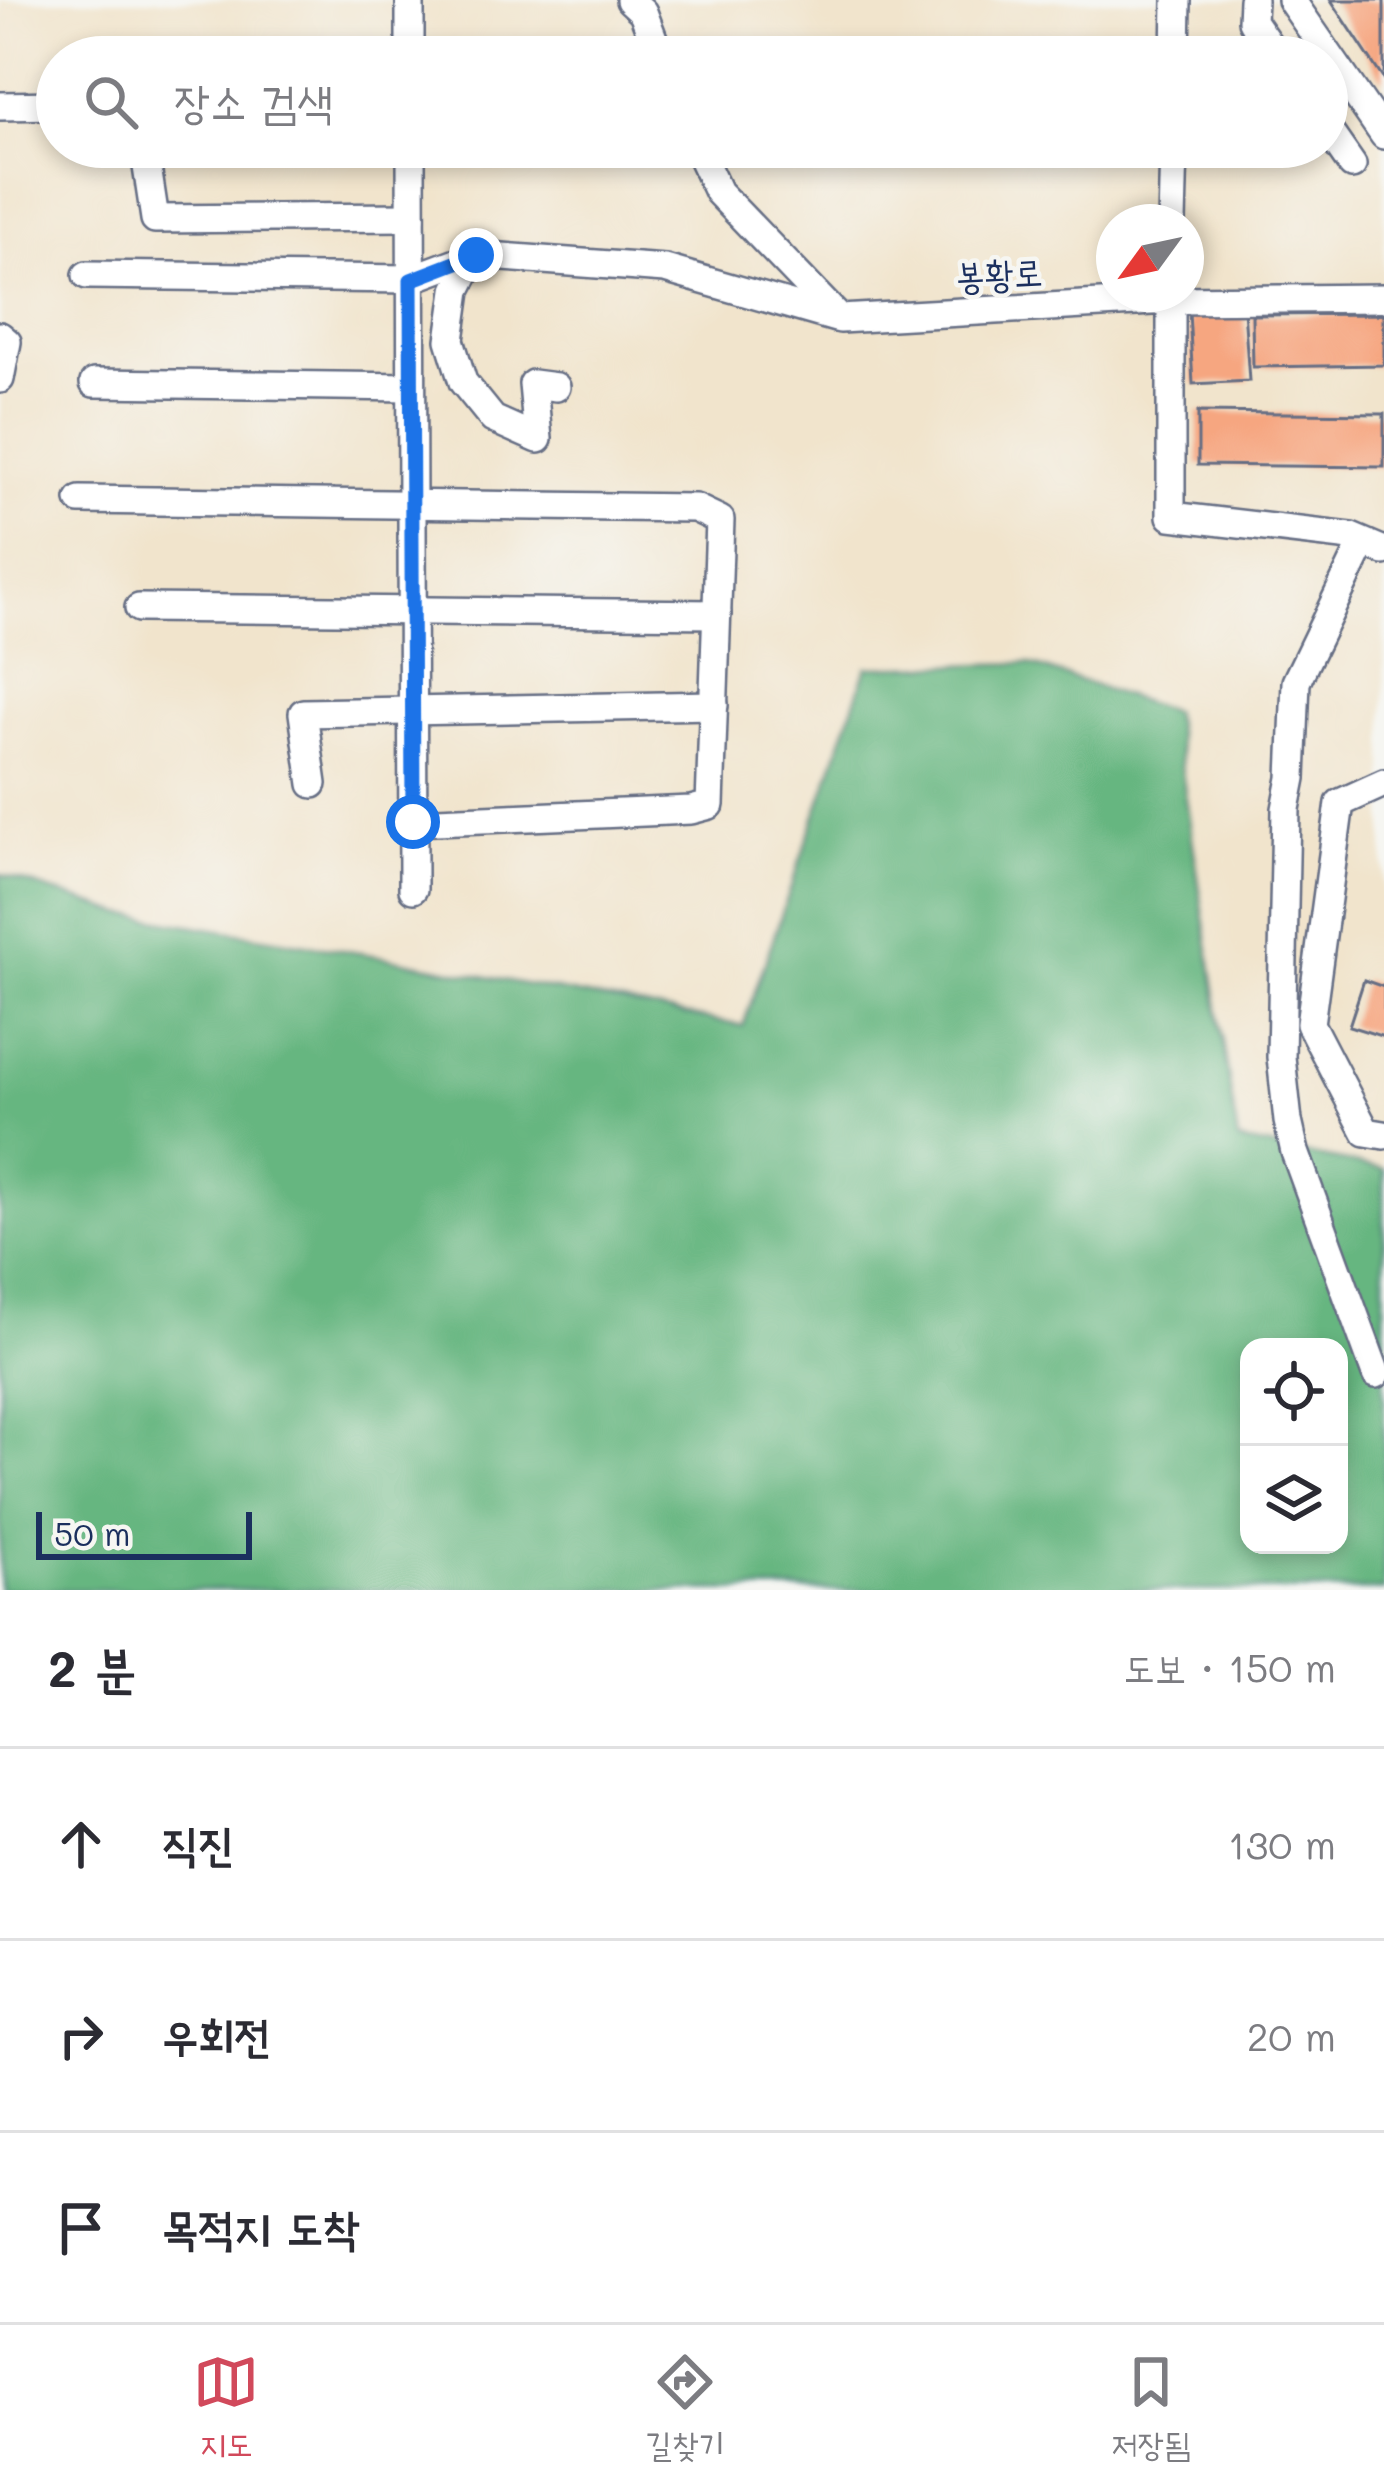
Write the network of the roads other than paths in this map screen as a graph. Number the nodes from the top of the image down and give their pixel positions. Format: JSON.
{"nodes":[{"id":1,"x":410,"y":0,"type":"edge"},
{"id":2,"x":630,"y":0,"type":"edge"},
{"id":3,"x":1177,"y":0,"type":"edge"},
{"id":4,"x":1252,"y":0,"type":"edge"},
{"id":5,"x":1292,"y":0,"type":"edge"},
{"id":6,"x":410,"y":36,"type":"edge"},
{"id":7,"x":652,"y":36,"type":"edge"},
{"id":8,"x":1176,"y":36,"type":"edge"},
{"id":9,"x":1263,"y":36,"type":"edge"},
{"id":10,"x":1317,"y":36,"type":"edge"},
{"id":11,"x":1348,"y":82,"type":"edge"},
{"id":12,"x":36,"y":105,"type":"edge"},
{"id":13,"x":0,"y":106,"type":"edge"},
{"id":14,"x":1384,"y":135,"type":"edge"},
{"id":15,"x":1348,"y":159,"type":"edge"},
{"id":16,"x":1352,"y":165,"type":"dead end"},
{"id":17,"x":147,"y":168,"type":"edge"},
{"id":18,"x":411,"y":168,"type":"edge"},
{"id":19,"x":707,"y":168,"type":"edge"},
{"id":20,"x":1173,"y":168,"type":"edge"},
{"id":21,"x":1172,"y":204,"type":"edge"},
{"id":22,"x":411,"y":217,"type":"junction"},
{"id":23,"x":476,"y":255,"type":"junction"},
{"id":24,"x":87,"y":275,"type":"dead end"},
{"id":25,"x":411,"y":280,"type":"junction"},
{"id":26,"x":1204,"y":297,"type":"edge"},
{"id":27,"x":1384,"y":298,"type":"edge"},
{"id":28,"x":1096,"y":302,"type":"edge"},
{"id":29,"x":1171,"y":312,"type":"edge"},
{"id":30,"x":840,"y":319,"type":"junction"},
{"id":31,"x":0,"y":336,"type":"edge"},
{"id":32,"x":0,"y":379,"type":"edge"},
{"id":33,"x":94,"y":383,"type":"dead end"},
{"id":34,"x":411,"y":387,"type":"junction"},
{"id":35,"x":556,"y":387,"type":"dead end"},
{"id":36,"x":80,"y":500,"type":"dead end"},
{"id":37,"x":412,"y":506,"type":"junction"},
{"id":38,"x":1374,"y":547,"type":"edge"},
{"id":39,"x":139,"y":608,"type":"dead end"},
{"id":40,"x":412,"y":610,"type":"junction"},
{"id":41,"x":717,"y":614,"type":"junction"},
{"id":42,"x":714,"y":705,"type":"junction"},
{"id":43,"x":413,"y":712,"type":"junction"},
{"id":44,"x":1384,"y":783,"type":"edge"},
{"id":45,"x":313,"y":784,"type":"dead end"},
{"id":46,"x":413,"y":822,"type":"junction"},
{"id":47,"x":413,"y":889,"type":"dead end"},
{"id":48,"x":1384,"y":1135,"type":"edge"},
{"id":49,"x":1376,"y":1374,"type":"dead end"}],
"edges":[{"from":1,"to":6,"type":"street"},
{"from":2,"to":7,"type":"street"},
{"from":3,"to":8,"type":"street"},
{"from":4,"to":9,"type":"street"},
{"from":5,"to":10,"type":"street"},
{"from":11,"to":14,"type":"street"},
{"from":12,"to":13,"type":"street"},
{"from":15,"to":16,"type":"street"},
{"from":17,"to":22,"type":"street"},
{"from":18,"to":22,"type":"street"},
{"from":19,"to":30,"type":"street"},
{"from":20,"to":21,"type":"street"},
{"from":22,"to":25,"type":"street"},
{"from":23,"to":25,"type":"street"},
{"from":23,"to":30,"type":"street","name":"봉황로"},
{"from":23,"to":35,"type":"street"},
{"from":24,"to":25,"type":"street"},
{"from":25,"to":34,"type":"street"},
{"from":26,"to":27,"type":"street","name":"봉황로"},
{"from":28,"to":30,"type":"street","name":"봉황로"},
{"from":29,"to":38,"type":"street"},
{"from":31,"to":32,"type":"street"},
{"from":33,"to":34,"type":"street"},
{"from":34,"to":37,"type":"street"},
{"from":36,"to":37,"type":"street"},
{"from":37,"to":40,"type":"street"},
{"from":37,"to":41,"type":"street"},
{"from":38,"to":49,"type":"street"},
{"from":39,"to":40,"type":"street"},
{"from":40,"to":41,"type":"street"},
{"from":40,"to":43,"type":"street"},
{"from":41,"to":42,"type":"street"},
{"from":42,"to":43,"type":"street"},
{"from":42,"to":46,"type":"street"},
{"from":43,"to":45,"type":"street"},
{"from":43,"to":46,"type":"street"},
{"from":44,"to":48,"type":"street"},
{"from":46,"to":47,"type":"street"}]}
